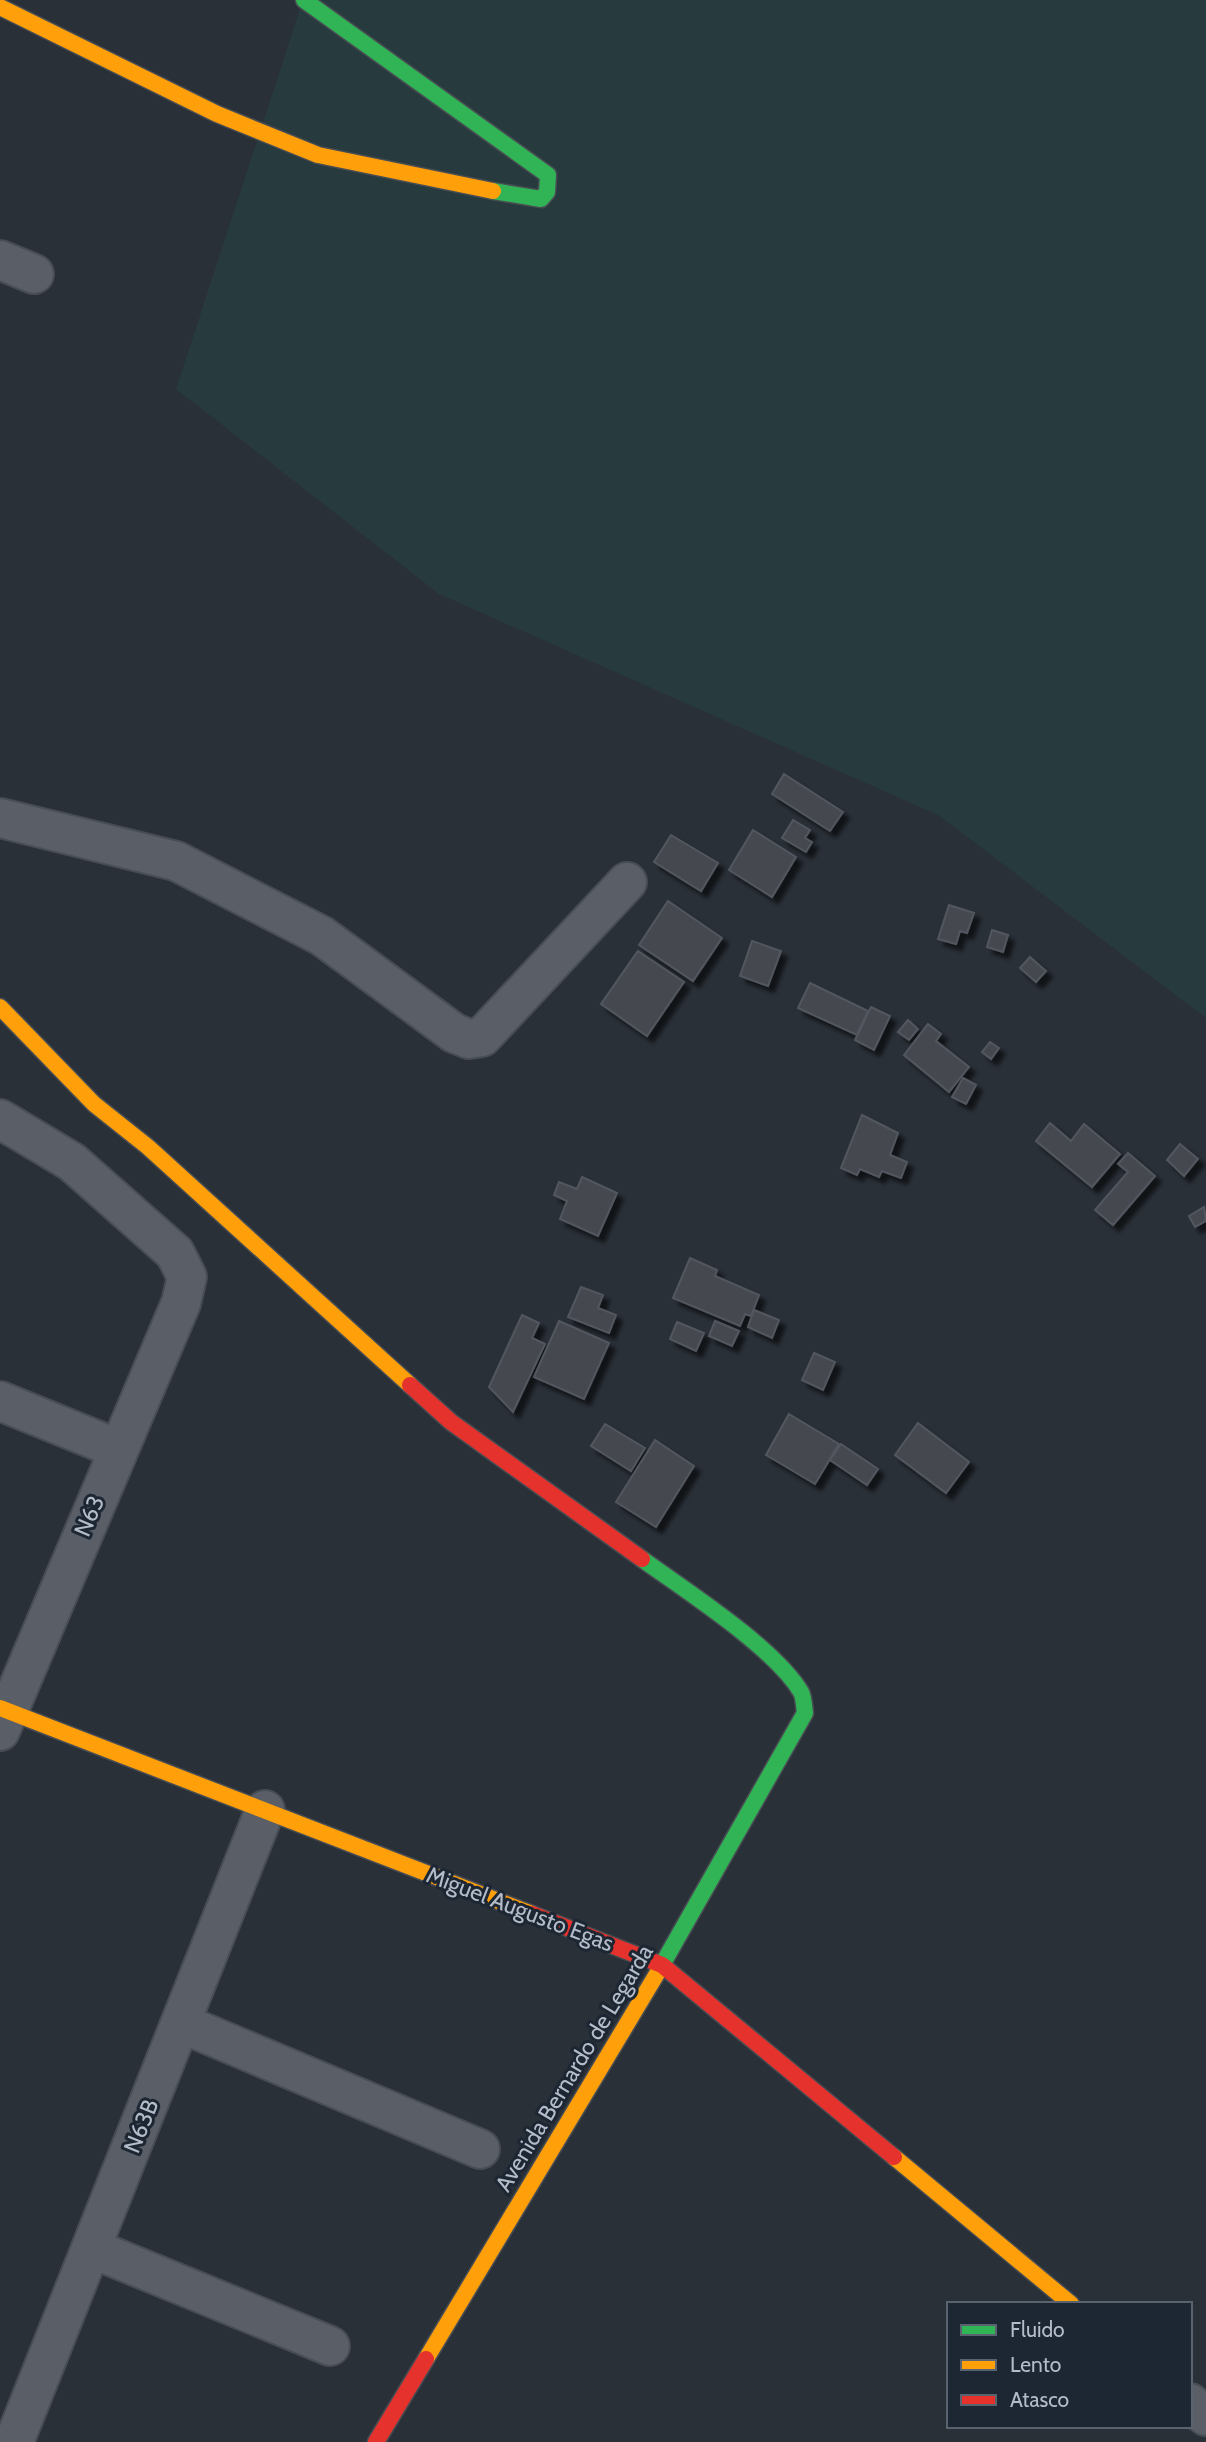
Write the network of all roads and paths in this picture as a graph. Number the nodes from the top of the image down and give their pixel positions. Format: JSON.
{"nodes":[{"id":1,"x":304,"y":0,"type":"edge"},
{"id":2,"x":0,"y":7,"type":"edge"},
{"id":3,"x":0,"y":818,"type":"edge"},
{"id":4,"x":627,"y":882,"type":"dead end"},
{"id":5,"x":0,"y":1007,"type":"edge"},
{"id":6,"x":0,"y":1119,"type":"edge"},
{"id":7,"x":0,"y":1401,"type":"edge"},
{"id":8,"x":118,"y":1449,"type":"junction"},
{"id":9,"x":3,"y":1716,"type":"edge"},
{"id":10,"x":265,"y":1810,"type":"junction"},
{"id":11,"x":662,"y":1965,"type":"junction"},
{"id":12,"x":183,"y":2024,"type":"junction"},
{"id":13,"x":480,"y":2149,"type":"dead end"},
{"id":14,"x":91,"y":2248,"type":"junction"},
{"id":15,"x":1069,"y":2302,"type":"edge"},
{"id":16,"x":330,"y":2346,"type":"dead end"},
{"id":17,"x":1192,"y":2405,"type":"edge"},
{"id":18,"x":1206,"y":2416,"type":"edge"},
{"id":19,"x":14,"y":2442,"type":"edge"},
{"id":20,"x":376,"y":2442,"type":"edge"}],
"edges":[{"from":1,"to":2,"type":"street"},
{"from":3,"to":4,"type":"street"},
{"from":5,"to":11,"type":"street","name":"Avenida Bernardo de Legarda"},
{"from":6,"to":8,"type":"street","name":"N63"},
{"from":7,"to":8,"type":"street"},
{"from":8,"to":9,"type":"street","name":"N63"},
{"from":9,"to":10,"type":"street","name":"Miguel Augusto Egas"},
{"from":10,"to":11,"type":"street","name":"Miguel Augusto Egas"},
{"from":10,"to":12,"type":"street","name":"N63B"},
{"from":11,"to":15,"type":"street","name":"Miguel Augusto Egas"},
{"from":11,"to":20,"type":"street","name":"Avenida Bernardo de Legarda"},
{"from":12,"to":13,"type":"street"},
{"from":12,"to":14,"type":"street","name":"N63B"},
{"from":14,"to":16,"type":"street"},
{"from":14,"to":19,"type":"street","name":"N63B"},
{"from":17,"to":18,"type":"street"}]}
